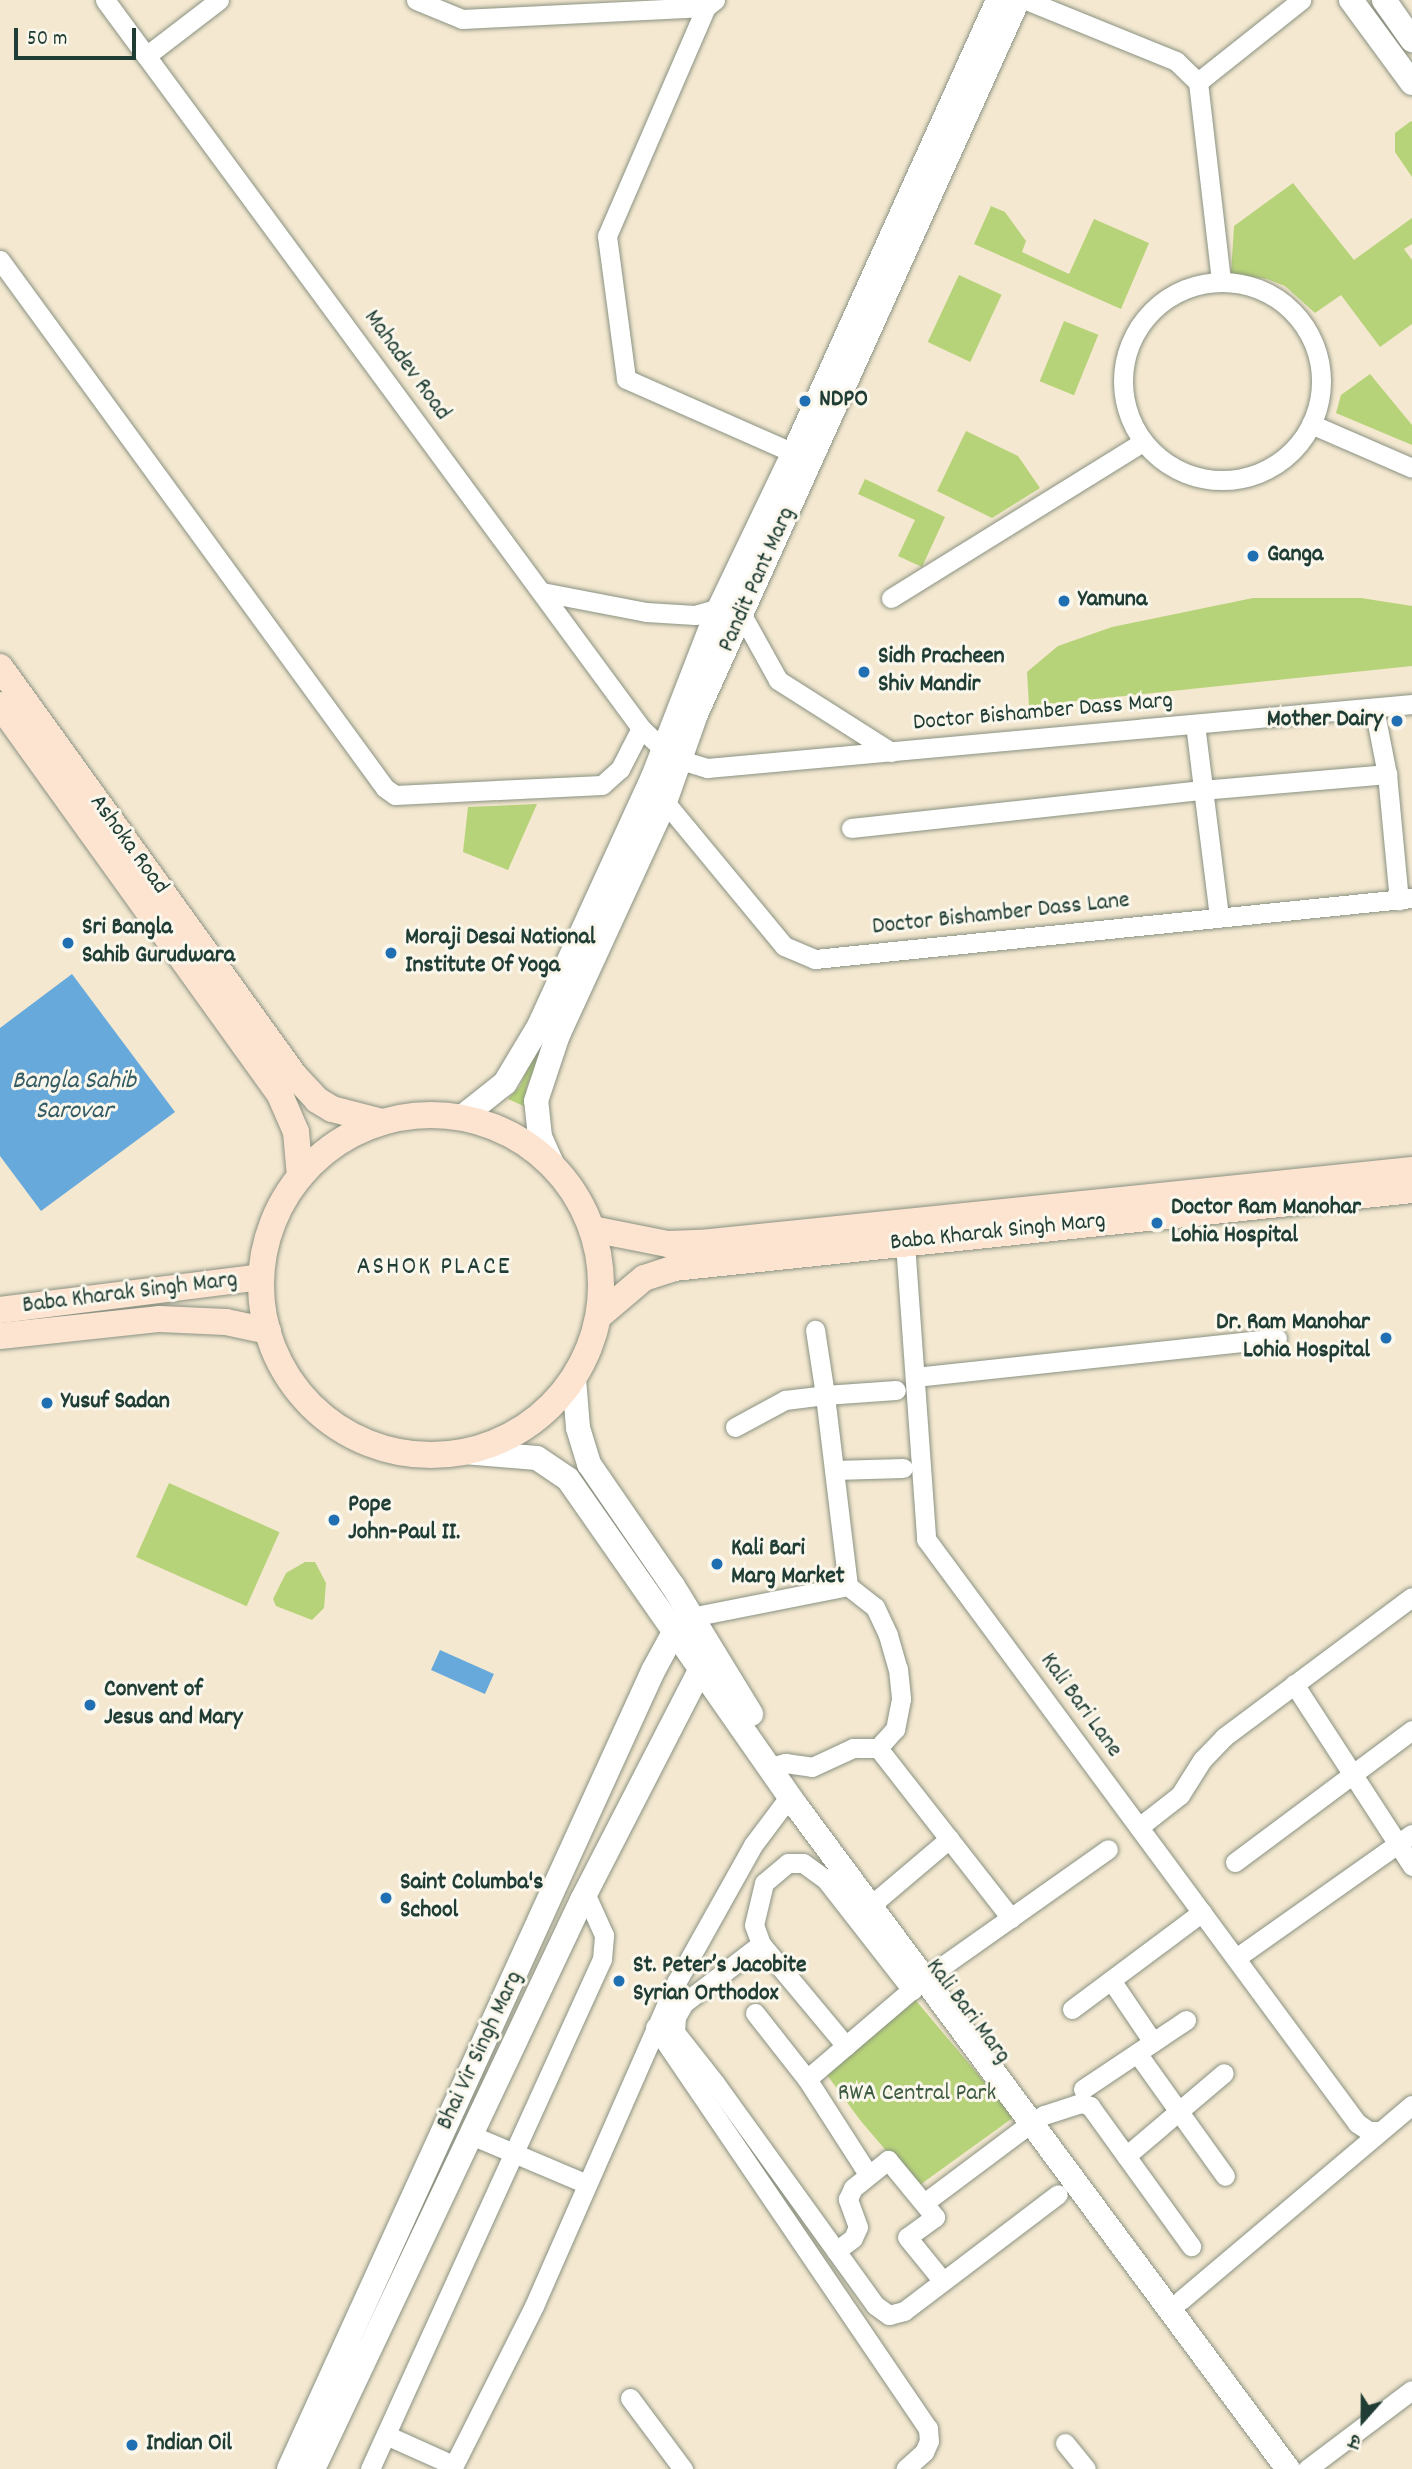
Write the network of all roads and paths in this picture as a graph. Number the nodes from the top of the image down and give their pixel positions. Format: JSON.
{"nodes":[{"id":1,"x":104,"y":0,"type":"edge"},
{"id":2,"x":219,"y":0,"type":"edge"},
{"id":3,"x":416,"y":0,"type":"edge"},
{"id":4,"x":998,"y":0,"type":"edge"},
{"id":5,"x":1018,"y":0,"type":"edge"},
{"id":6,"x":1026,"y":0,"type":"edge"},
{"id":7,"x":1301,"y":0,"type":"edge"},
{"id":8,"x":1351,"y":0,"type":"edge"},
{"id":9,"x":1384,"y":0,"type":"edge"},
{"id":10,"x":710,"y":3,"type":"edge"},
{"id":11,"x":1412,"y":40,"type":"edge"},
{"id":12,"x":146,"y":56,"type":"junction"},
{"id":13,"x":1198,"y":82,"type":"junction"},
{"id":14,"x":1412,"y":83,"type":"edge"},
{"id":15,"x":0,"y":260,"type":"edge"},
{"id":16,"x":1221,"y":281,"type":"junction"},
{"id":17,"x":1311,"y":424,"type":"junction"},
{"id":18,"x":1143,"y":442,"type":"junction"},
{"id":19,"x":794,"y":453,"type":"junction"},
{"id":20,"x":1412,"y":468,"type":"edge"},
{"id":21,"x":542,"y":592,"type":"junction"},
{"id":22,"x":891,"y":598,"type":"dead end"},
{"id":23,"x":731,"y":611,"type":"junction"},
{"id":24,"x":0,"y":667,"type":"edge"},
{"id":25,"x":1412,"y":704,"type":"edge"},
{"id":26,"x":1374,"y":708,"type":"junction"},
{"id":27,"x":5,"y":715,"type":"edge"},
{"id":28,"x":1195,"y":724,"type":"junction"},
{"id":29,"x":641,"y":727,"type":"junction"},
{"id":30,"x":892,"y":752,"type":"junction"},
{"id":31,"x":671,"y":756,"type":"junction"},
{"id":32,"x":1387,"y":774,"type":"junction"},
{"id":33,"x":1202,"y":790,"type":"junction"},
{"id":34,"x":665,"y":802,"type":"junction"},
{"id":35,"x":851,"y":828,"type":"dead end"},
{"id":36,"x":1406,"y":899,"type":"edge"},
{"id":37,"x":1219,"y":917,"type":"junction"},
{"id":38,"x":549,"y":1030,"type":"junction"},
{"id":39,"x":461,"y":1118,"type":"junction"},
{"id":40,"x":382,"y":1122,"type":"junction"},
{"id":41,"x":553,"y":1166,"type":"junction"},
{"id":42,"x":1412,"y":1170,"type":"edge"},
{"id":43,"x":300,"y":1177,"type":"junction"},
{"id":44,"x":1412,"y":1190,"type":"edge"},
{"id":45,"x":592,"y":1229,"type":"junction"},
{"id":46,"x":905,"y":1243,"type":"junction"},
{"id":47,"x":261,"y":1277,"type":"junction"},
{"id":48,"x":0,"y":1310,"type":"edge"},
{"id":49,"x":599,"y":1316,"type":"junction"},
{"id":50,"x":815,"y":1330,"type":"dead end"},
{"id":51,"x":268,"y":1331,"type":"junction"},
{"id":52,"x":0,"y":1336,"type":"edge"},
{"id":53,"x":1277,"y":1338,"type":"dead end"},
{"id":54,"x":915,"y":1377,"type":"junction"},
{"id":55,"x":574,"y":1379,"type":"junction"},
{"id":56,"x":897,"y":1390,"type":"dead end"},
{"id":57,"x":825,"y":1395,"type":"junction"},
{"id":58,"x":736,"y":1427,"type":"dead end"},
{"id":59,"x":464,"y":1452,"type":"junction"},
{"id":60,"x":903,"y":1468,"type":"dead end"},
{"id":61,"x":834,"y":1470,"type":"junction"},
{"id":62,"x":848,"y":1586,"type":"junction"},
{"id":63,"x":1412,"y":1597,"type":"edge"},
{"id":64,"x":684,"y":1620,"type":"junction"},
{"id":65,"x":705,"y":1660,"type":"junction"},
{"id":66,"x":1294,"y":1684,"type":"junction"},
{"id":67,"x":1412,"y":1730,"type":"edge"},
{"id":68,"x":877,"y":1748,"type":"junction"},
{"id":69,"x":777,"y":1765,"type":"junction"},
{"id":70,"x":1352,"y":1775,"type":"junction"},
{"id":71,"x":789,"y":1797,"type":"junction"},
{"id":72,"x":1139,"y":1827,"type":"junction"},
{"id":73,"x":949,"y":1839,"type":"junction"},
{"id":74,"x":1405,"y":1839,"type":"edge"},
{"id":75,"x":1108,"y":1849,"type":"dead end"},
{"id":76,"x":1235,"y":1862,"type":"dead end"},
{"id":77,"x":1412,"y":1866,"type":"edge"},
{"id":78,"x":585,"y":1894,"type":"junction"},
{"id":79,"x":876,"y":1901,"type":"junction"},
{"id":80,"x":1202,"y":1912,"type":"junction"},
{"id":81,"x":1011,"y":1918,"type":"junction"},
{"id":82,"x":761,"y":1944,"type":"junction"},
{"id":83,"x":1236,"y":1958,"type":"junction"},
{"id":84,"x":924,"y":1980,"type":"junction"},
{"id":85,"x":1111,"y":1980,"type":"junction"},
{"id":86,"x":1072,"y":2009,"type":"dead end"},
{"id":87,"x":755,"y":2013,"type":"dead end"},
{"id":88,"x":1186,"y":2020,"type":"dead end"},
{"id":89,"x":654,"y":2027,"type":"junction"},
{"id":90,"x":846,"y":2046,"type":"junction"},
{"id":91,"x":1145,"y":2047,"type":"junction"},
{"id":92,"x":1224,"y":2073,"type":"dead end"},
{"id":93,"x":807,"y":2079,"type":"junction"},
{"id":94,"x":1083,"y":2089,"type":"dead end"},
{"id":95,"x":1412,"y":2105,"type":"edge"},
{"id":96,"x":1178,"y":2112,"type":"junction"},
{"id":97,"x":1037,"y":2119,"type":"junction"},
{"id":98,"x":1378,"y":2132,"type":"junction"},
{"id":99,"x":471,"y":2135,"type":"junction"},
{"id":100,"x":514,"y":2153,"type":"junction"},
{"id":101,"x":1126,"y":2156,"type":"junction"},
{"id":102,"x":868,"y":2174,"type":"junction"},
{"id":103,"x":1225,"y":2176,"type":"dead end"},
{"id":104,"x":587,"y":2184,"type":"junction"},
{"id":105,"x":1058,"y":2194,"type":"dead end"},
{"id":106,"x":924,"y":2203,"type":"junction"},
{"id":107,"x":1191,"y":2246,"type":"dead end"},
{"id":108,"x":836,"y":2250,"type":"junction"},
{"id":109,"x":942,"y":2280,"type":"junction"},
{"id":110,"x":1181,"y":2300,"type":"junction"},
{"id":111,"x":1412,"y":2390,"type":"edge"},
{"id":112,"x":630,"y":2398,"type":"dead end"},
{"id":113,"x":386,"y":2435,"type":"junction"},
{"id":114,"x":1065,"y":2443,"type":"dead end"},
{"id":115,"x":452,"y":2467,"type":"edge"},
{"id":116,"x":289,"y":2469,"type":"edge"},
{"id":117,"x":313,"y":2469,"type":"edge"},
{"id":118,"x":370,"y":2469,"type":"edge"},
{"id":119,"x":684,"y":2469,"type":"edge"},
{"id":120,"x":905,"y":2469,"type":"edge"},
{"id":121,"x":1086,"y":2469,"type":"edge"},
{"id":122,"x":1288,"y":2469,"type":"edge"},
{"id":123,"x":1307,"y":2469,"type":"edge"}],
"edges":[{"from":1,"to":12,"type":"street","name":"Mahadev Road"},
{"from":2,"to":12,"type":"street"},
{"from":3,"to":10,"type":"street"},
{"from":4,"to":19,"type":"street","name":"Pandit Pant Marg"},
{"from":5,"to":23,"type":"street","name":"Pandit Pant Marg"},
{"from":6,"to":13,"type":"street"},
{"from":7,"to":13,"type":"street"},
{"from":8,"to":14,"type":"street"},
{"from":9,"to":11,"type":"street"},
{"from":10,"to":19,"type":"street"},
{"from":12,"to":21,"type":"street","name":"Mahadev Road"},
{"from":13,"to":16,"type":"street"},
{"from":15,"to":29,"type":"street"},
{"from":16,"to":17,"type":"street"},
{"from":16,"to":18,"type":"street"},
{"from":17,"to":18,"type":"street"},
{"from":17,"to":20,"type":"street"},
{"from":18,"to":22,"type":"street"},
{"from":19,"to":23,"type":"street","name":"Pandit Pant Marg"},
{"from":21,"to":23,"type":"street"},
{"from":21,"to":29,"type":"street","name":"Mahadev Road"},
{"from":23,"to":30,"type":"street"},
{"from":23,"to":31,"type":"street","name":"Pandit Pant Marg"},
{"from":24,"to":40,"type":"main road","name":"Ashoka Road"},
{"from":25,"to":26,"type":"street","name":"Doctor Bishamber Dass Marg"},
{"from":26,"to":28,"type":"street","name":"Doctor Bishamber Dass Marg"},
{"from":26,"to":32,"type":"street"},
{"from":27,"to":43,"type":"main road","name":"Ashoka Road"},
{"from":28,"to":30,"type":"street","name":"Doctor Bishamber Dass Marg"},
{"from":28,"to":33,"type":"street"},
{"from":29,"to":31,"type":"street","name":"Mahadev Road"},
{"from":30,"to":31,"type":"street","name":"Doctor Bishamber Dass Marg"},
{"from":31,"to":34,"type":"street","name":"Pandit Pant Marg"},
{"from":31,"to":38,"type":"street","name":"Pandit Pant Marg"},
{"from":32,"to":33,"type":"street"},
{"from":32,"to":36,"type":"street"},
{"from":33,"to":35,"type":"street"},
{"from":33,"to":37,"type":"street"},
{"from":34,"to":37,"type":"street","name":"Doctor Bishamber Dass Lane"},
{"from":34,"to":38,"type":"street","name":"Pandit Pant Marg"},
{"from":36,"to":37,"type":"street","name":"Doctor Bishamber Dass Lane"},
{"from":38,"to":39,"type":"street","name":"Pandit Pant Marg"},
{"from":38,"to":41,"type":"street","name":"Pandit Pant Marg"},
{"from":39,"to":40,"type":"main road"},
{"from":39,"to":41,"type":"main road"},
{"from":40,"to":43,"type":"main road"},
{"from":41,"to":45,"type":"main road"},
{"from":42,"to":45,"type":"main road","name":"Baba Kharak Singh Marg"},
{"from":43,"to":47,"type":"main road"},
{"from":44,"to":46,"type":"main road","name":"Baba Kharak Singh Marg"},
{"from":45,"to":49,"type":"main road"},
{"from":46,"to":49,"type":"main road","name":"Baba Kharak Singh Marg"},
{"from":46,"to":54,"type":"street","name":"Kali Bari Lane"},
{"from":47,"to":48,"type":"main road","name":"Baba Kharak Singh Marg"},
{"from":47,"to":51,"type":"main road"},
{"from":49,"to":55,"type":"main road"},
{"from":50,"to":57,"type":"street"},
{"from":51,"to":52,"type":"main road","name":"Baba Kharak Singh Marg"},
{"from":51,"to":59,"type":"main road"},
{"from":53,"to":54,"type":"street"},
{"from":54,"to":72,"type":"street","name":"Kali Bari Lane"},
{"from":55,"to":59,"type":"main road"},
{"from":55,"to":64,"type":"street"},
{"from":56,"to":57,"type":"street"},
{"from":57,"to":58,"type":"street"},
{"from":57,"to":61,"type":"street"},
{"from":59,"to":64,"type":"street"},
{"from":60,"to":61,"type":"street"},
{"from":61,"to":62,"type":"street"},
{"from":62,"to":64,"type":"street"},
{"from":62,"to":68,"type":"street"},
{"from":63,"to":66,"type":"street"},
{"from":64,"to":65,"type":"street","name":"Kali Bari Marg"},
{"from":64,"to":116,"type":"street","name":"Bhai Vir Singh Marg"},
{"from":65,"to":69,"type":"street","name":"Kali Bari Marg"},
{"from":65,"to":78,"type":"street","name":"Bhai Vir Singh Marg"},
{"from":66,"to":70,"type":"street"},
{"from":66,"to":72,"type":"street"},
{"from":67,"to":70,"type":"street"},
{"from":68,"to":69,"type":"street"},
{"from":68,"to":73,"type":"street"},
{"from":69,"to":71,"type":"street","name":"Kali Bari Marg"},
{"from":69,"to":79,"type":"street","name":"Kali Bari Marg"},
{"from":70,"to":74,"type":"street"},
{"from":70,"to":76,"type":"street"},
{"from":71,"to":79,"type":"street","name":"Kali Bari Marg"},
{"from":71,"to":89,"type":"street"},
{"from":72,"to":80,"type":"street","name":"Kali Bari Lane"},
{"from":73,"to":79,"type":"street"},
{"from":73,"to":81,"type":"street"},
{"from":74,"to":77,"type":"street"},
{"from":74,"to":83,"type":"street"},
{"from":75,"to":81,"type":"street"},
{"from":78,"to":99,"type":"street","name":"Bhai Vir Singh Marg"},
{"from":78,"to":100,"type":"street"},
{"from":79,"to":84,"type":"street","name":"Kali Bari Marg"},
{"from":80,"to":83,"type":"street","name":"Kali Bari Lane"},
{"from":80,"to":85,"type":"street"},
{"from":81,"to":84,"type":"street"},
{"from":82,"to":84,"type":"street"},
{"from":82,"to":90,"type":"street"},
{"from":82,"to":108,"type":"street"},
{"from":83,"to":98,"type":"street","name":"Kali Bari Lane"},
{"from":84,"to":90,"type":"street"},
{"from":84,"to":97,"type":"street","name":"Kali Bari Marg"},
{"from":85,"to":86,"type":"street"},
{"from":85,"to":91,"type":"street"},
{"from":87,"to":93,"type":"street"},
{"from":88,"to":91,"type":"street"},
{"from":89,"to":104,"type":"street"},
{"from":89,"to":120,"type":"street"},
{"from":90,"to":93,"type":"street"},
{"from":91,"to":94,"type":"street"},
{"from":91,"to":96,"type":"street"},
{"from":92,"to":96,"type":"street"},
{"from":93,"to":102,"type":"street"},
{"from":95,"to":98,"type":"street"},
{"from":96,"to":101,"type":"street"},
{"from":96,"to":103,"type":"street"},
{"from":97,"to":101,"type":"street"},
{"from":97,"to":106,"type":"street"},
{"from":97,"to":110,"type":"street","name":"Kali Bari Marg"},
{"from":97,"to":122,"type":"street","name":"Kali Bari Marg"},
{"from":98,"to":110,"type":"street"},
{"from":99,"to":100,"type":"street"},
{"from":99,"to":117,"type":"street","name":"Bhai Vir Singh Marg"},
{"from":100,"to":104,"type":"street"},
{"from":100,"to":113,"type":"street"},
{"from":101,"to":107,"type":"street"},
{"from":102,"to":106,"type":"street"},
{"from":102,"to":108,"type":"street"},
{"from":104,"to":115,"type":"street"},
{"from":105,"to":109,"type":"street"},
{"from":106,"to":109,"type":"street"},
{"from":108,"to":109,"type":"street"},
{"from":110,"to":123,"type":"street","name":"Kali Bari Marg"},
{"from":111,"to":123,"type":"street"},
{"from":112,"to":119,"type":"street"},
{"from":113,"to":115,"type":"street"},
{"from":113,"to":118,"type":"street"},
{"from":114,"to":121,"type":"street"}]}
